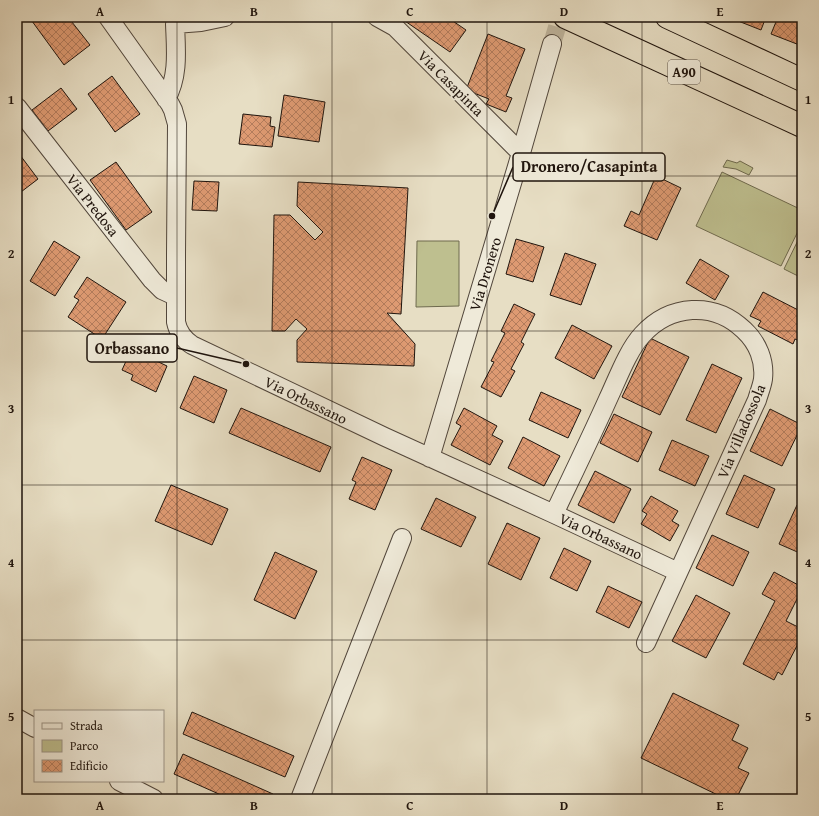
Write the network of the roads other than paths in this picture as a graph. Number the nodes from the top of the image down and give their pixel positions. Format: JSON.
{"nodes":[{"id":1,"x":108,"y":17,"type":"edge"},
{"id":2,"x":225,"y":17,"type":"edge"},
{"id":3,"x":377,"y":17,"type":"edge"},
{"id":4,"x":565,"y":17,"type":"edge"},
{"id":5,"x":667,"y":17,"type":"edge"},
{"id":6,"x":552,"y":44,"type":"tunnel mouth"},
{"id":7,"x":802,"y":80,"type":"edge"},
{"id":8,"x":166,"y":100,"type":"junction"},
{"id":9,"x":17,"y":107,"type":"edge"},
{"id":10,"x":802,"y":126,"type":"edge"},
{"id":11,"x":521,"y":153,"type":"junction"},
{"id":12,"x":175,"y":296,"type":"junction"},
{"id":13,"x":430,"y":458,"type":"junction"},
{"id":14,"x":554,"y":514,"type":"junction"},
{"id":15,"x":402,"y":538,"type":"dead end"},
{"id":16,"x":678,"y":572,"type":"junction"},
{"id":17,"x":646,"y":643,"type":"dead end"},
{"id":18,"x":17,"y":718,"type":"edge"},
{"id":19,"x":34,"y":727,"type":"edge"},
{"id":20,"x":121,"y":782,"type":"edge"},
{"id":21,"x":154,"y":799,"type":"edge"},
{"id":22,"x":300,"y":799,"type":"edge"}],
"edges":[{"from":1,"to":8,"type":"street","name":"Via Orbassano"},
{"from":2,"to":8,"type":"street"},
{"from":3,"to":11,"type":"street","name":"Via Casapinta"},
{"from":4,"to":10,"type":"highway","number":"A90"},
{"from":5,"to":7,"type":"highway"},
{"from":6,"to":11,"type":"street","name":"Via Dronero"},
{"from":8,"to":12,"type":"street","name":"Via Orbassano"},
{"from":9,"to":12,"type":"street","name":"Via Predosa"},
{"from":11,"to":13,"type":"street","name":"Via Dronero"},
{"from":12,"to":13,"type":"street","name":"Via Orbassano"},
{"from":13,"to":14,"type":"street","name":"Via Orbassano"},
{"from":14,"to":16,"type":"street","name":"Via Orbassano"},
{"from":14,"to":16,"type":"street","name":"Via Villadossola"},
{"from":15,"to":22,"type":"street"},
{"from":16,"to":17,"type":"street","name":"Via Villadossola"},
{"from":18,"to":19,"type":"street"},
{"from":20,"to":21,"type":"street"}]}
